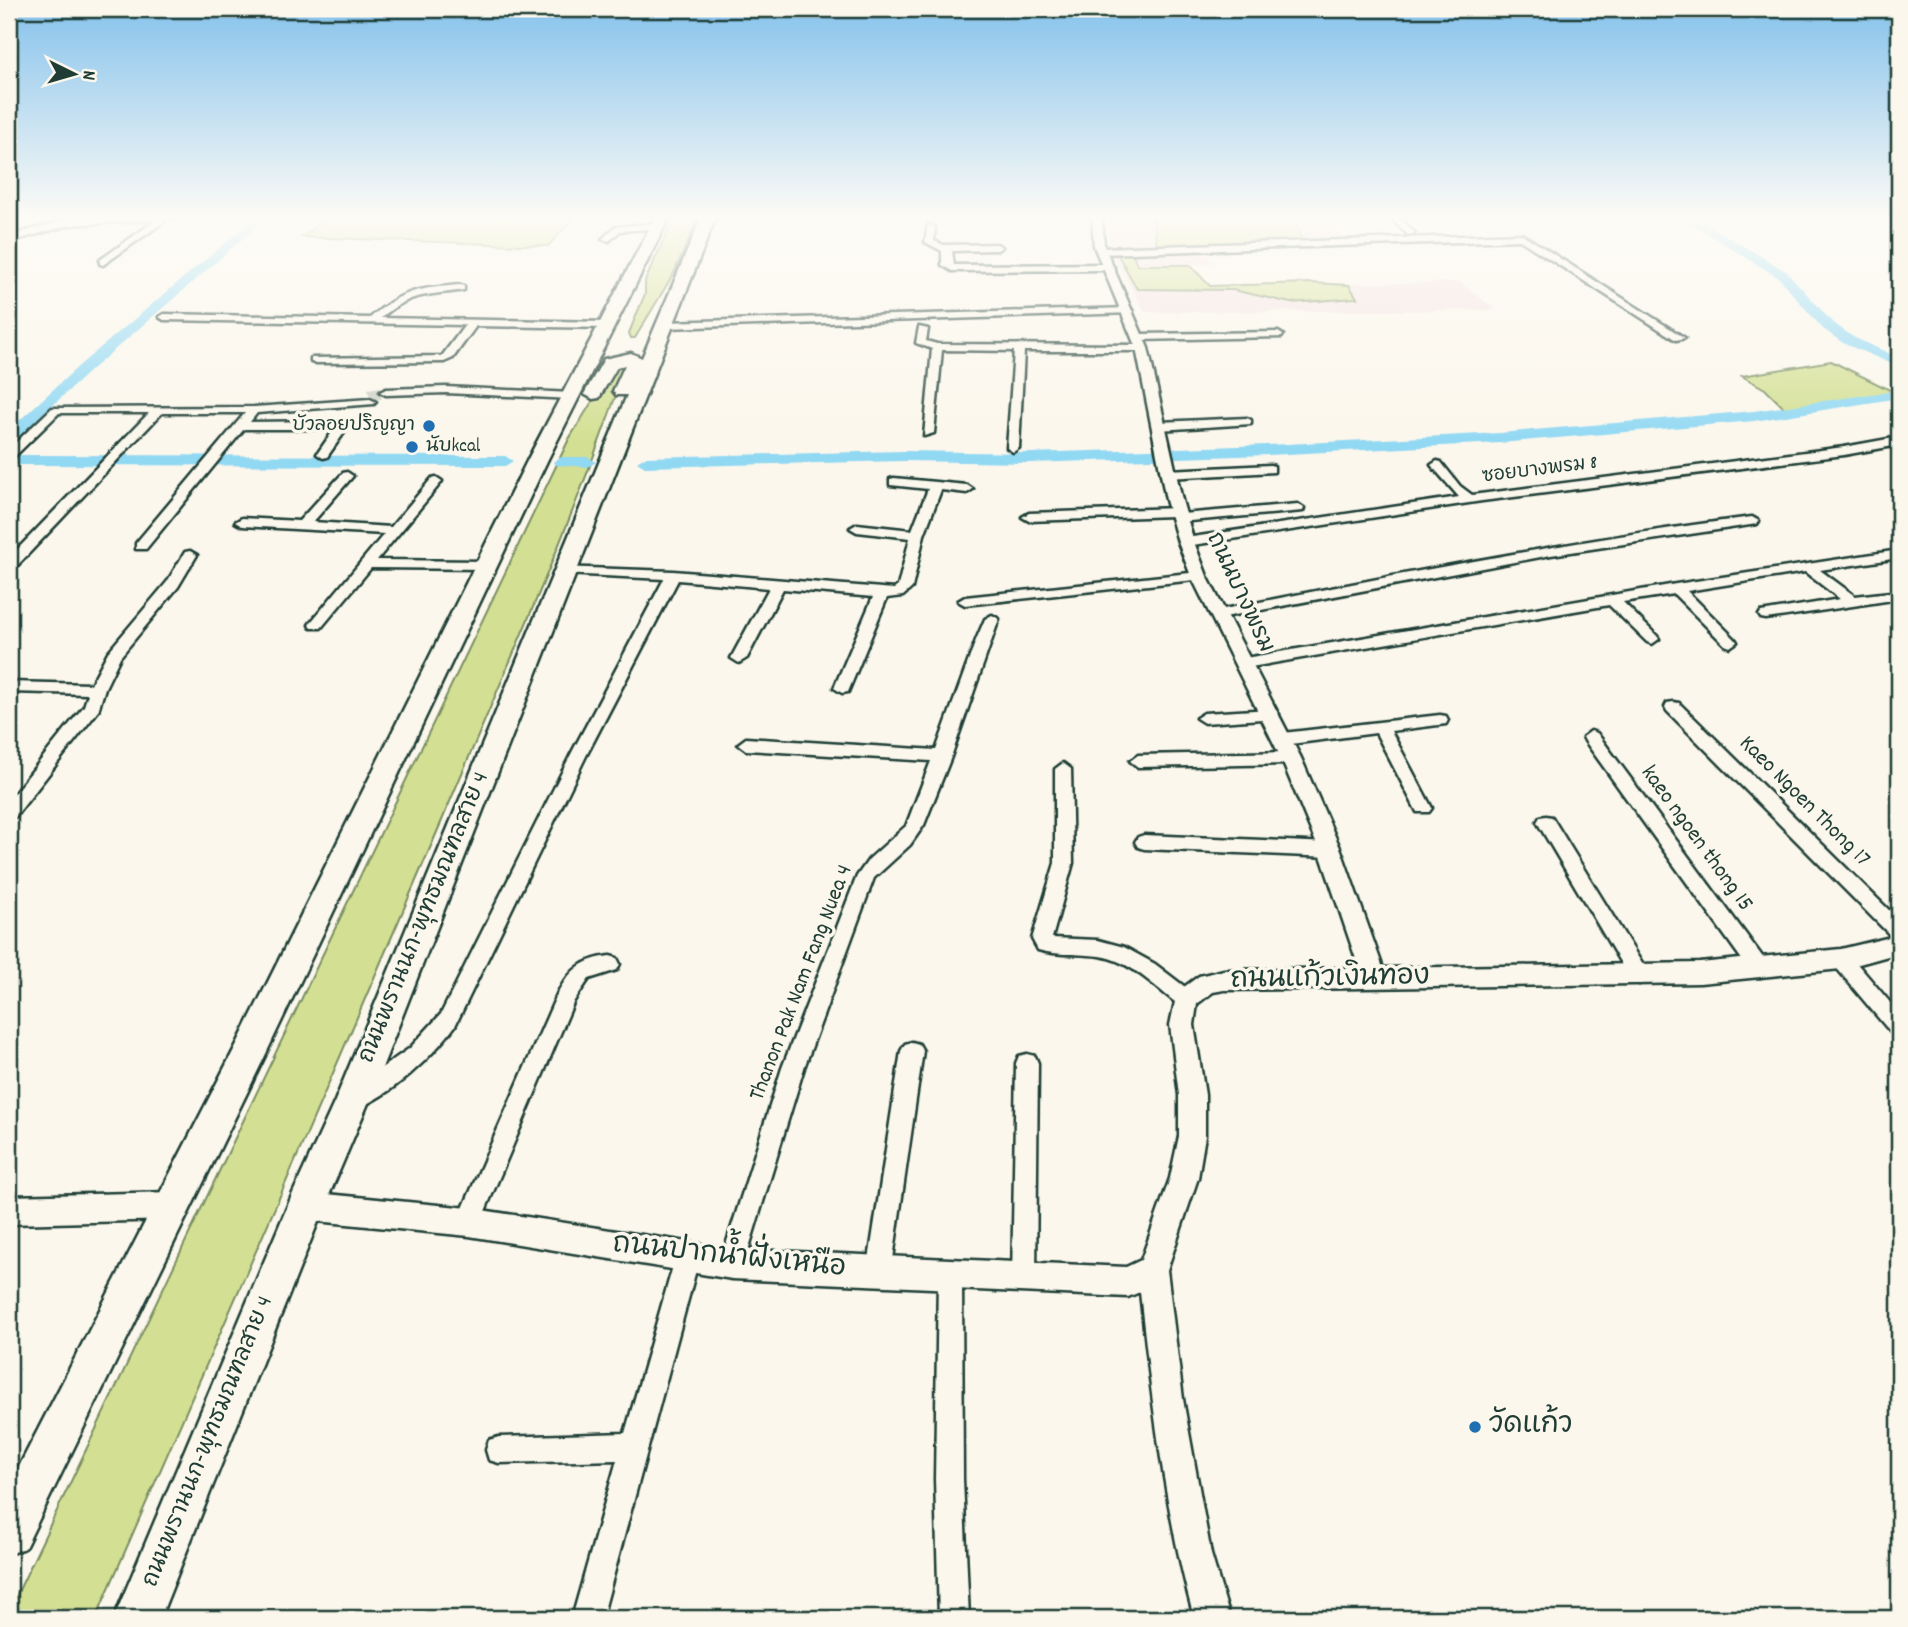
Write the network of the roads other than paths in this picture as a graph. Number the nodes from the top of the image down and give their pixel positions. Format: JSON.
{"nodes":[{"id":1,"x":415,"y":292,"type":"edge"},
{"id":2,"x":633,"y":292,"type":"edge"},
{"id":3,"x":640,"y":292,"type":"edge"},
{"id":4,"x":672,"y":292,"type":"edge"},
{"id":5,"x":1120,"y":292,"type":"edge"},
{"id":6,"x":1608,"y":292,"type":"edge"},
{"id":7,"x":635,"y":307,"type":"dead end"},
{"id":8,"x":1128,"y":311,"type":"junction"},
{"id":9,"x":164,"y":317,"type":"dead end"},
{"id":10,"x":373,"y":320,"type":"junction"},
{"id":11,"x":473,"y":322,"type":"junction"},
{"id":12,"x":923,"y":329,"type":"dead end"},
{"id":13,"x":636,"y":335,"type":"junction"},
{"id":14,"x":1278,"y":335,"type":"dead end"},
{"id":15,"x":1680,"y":338,"type":"dead end"},
{"id":16,"x":1140,"y":342,"type":"junction"},
{"id":17,"x":937,"y":347,"type":"junction"},
{"id":18,"x":1019,"y":348,"type":"junction"},
{"id":19,"x":315,"y":360,"type":"dead end"},
{"id":20,"x":386,"y":396,"type":"tunnel mouth"},
{"id":21,"x":572,"y":396,"type":"junction"},
{"id":22,"x":370,"y":399,"type":"tunnel mouth"},
{"id":23,"x":159,"y":410,"type":"junction"},
{"id":24,"x":254,"y":411,"type":"junction"},
{"id":25,"x":1247,"y":422,"type":"dead end"},
{"id":26,"x":242,"y":426,"type":"junction"},
{"id":27,"x":1159,"y":426,"type":"junction"},
{"id":28,"x":928,"y":433,"type":"dead end"},
{"id":29,"x":1899,"y":442,"type":"edge"},
{"id":30,"x":616,"y":444,"type":"junction"},
{"id":31,"x":1013,"y":448,"type":"dead end"},
{"id":32,"x":323,"y":454,"type":"dead end"},
{"id":33,"x":542,"y":454,"type":"junction"},
{"id":34,"x":9,"y":455,"type":"edge"},
{"id":35,"x":1165,"y":461,"type":"junction"},
{"id":36,"x":1437,"y":465,"type":"dead end"},
{"id":37,"x":1270,"y":469,"type":"dead end"},
{"id":38,"x":347,"y":477,"type":"dead end"},
{"id":39,"x":436,"y":481,"type":"dead end"},
{"id":40,"x":894,"y":482,"type":"dead end"},
{"id":41,"x":936,"y":486,"type":"junction"},
{"id":42,"x":967,"y":489,"type":"dead end"},
{"id":43,"x":1470,"y":499,"type":"junction"},
{"id":44,"x":1298,"y":508,"type":"dead end"},
{"id":45,"x":1178,"y":515,"type":"junction"},
{"id":46,"x":1029,"y":517,"type":"dead end"},
{"id":47,"x":1752,"y":521,"type":"dead end"},
{"id":48,"x":242,"y":522,"type":"dead end"},
{"id":49,"x":302,"y":526,"type":"junction"},
{"id":50,"x":857,"y":528,"type":"dead end"},
{"id":51,"x":395,"y":531,"type":"junction"},
{"id":52,"x":917,"y":535,"type":"junction"},
{"id":53,"x":1186,"y":542,"type":"junction"},
{"id":54,"x":141,"y":546,"type":"dead end"},
{"id":55,"x":1899,"y":554,"type":"edge"},
{"id":56,"x":190,"y":555,"type":"dead end"},
{"id":57,"x":368,"y":564,"type":"junction"},
{"id":58,"x":487,"y":565,"type":"junction"},
{"id":59,"x":9,"y":566,"type":"edge"},
{"id":60,"x":1807,"y":568,"type":"junction"},
{"id":61,"x":564,"y":570,"type":"junction"},
{"id":62,"x":673,"y":575,"type":"junction"},
{"id":63,"x":1199,"y":576,"type":"junction"},
{"id":64,"x":779,"y":583,"type":"junction"},
{"id":65,"x":1676,"y":587,"type":"junction"},
{"id":66,"x":882,"y":594,"type":"junction"},
{"id":67,"x":1899,"y":595,"type":"edge"},
{"id":68,"x":965,"y":601,"type":"dead end"},
{"id":69,"x":1614,"y":601,"type":"junction"},
{"id":70,"x":1852,"y":601,"type":"junction"},
{"id":71,"x":1219,"y":614,"type":"junction"},
{"id":72,"x":1766,"y":615,"type":"dead end"},
{"id":73,"x":992,"y":619,"type":"dead end"},
{"id":74,"x":316,"y":625,"type":"dead end"},
{"id":75,"x":1651,"y":639,"type":"dead end"},
{"id":76,"x":1730,"y":642,"type":"dead end"},
{"id":77,"x":739,"y":658,"type":"dead end"},
{"id":78,"x":1245,"y":663,"type":"junction"},
{"id":79,"x":9,"y":687,"type":"edge"},
{"id":80,"x":842,"y":688,"type":"dead end"},
{"id":81,"x":96,"y":689,"type":"junction"},
{"id":82,"x":1673,"y":707,"type":"dead end"},
{"id":83,"x":1271,"y":713,"type":"junction"},
{"id":84,"x":1204,"y":718,"type":"dead end"},
{"id":85,"x":1440,"y":720,"type":"dead end"},
{"id":86,"x":1380,"y":726,"type":"junction"},
{"id":87,"x":1591,"y":737,"type":"dead end"},
{"id":88,"x":1283,"y":739,"type":"junction"},
{"id":89,"x":746,"y":744,"type":"dead end"},
{"id":90,"x":943,"y":757,"type":"junction"},
{"id":91,"x":1292,"y":758,"type":"junction"},
{"id":92,"x":1138,"y":761,"type":"dead end"},
{"id":93,"x":1063,"y":769,"type":"dead end"},
{"id":94,"x":1423,"y":808,"type":"dead end"},
{"id":95,"x":9,"y":812,"type":"edge"},
{"id":96,"x":1546,"y":822,"type":"dead end"},
{"id":97,"x":1144,"y":842,"type":"dead end"},
{"id":98,"x":1330,"y":850,"type":"junction"},
{"id":99,"x":1899,"y":932,"type":"edge"},
{"id":100,"x":1899,"y":944,"type":"edge"},
{"id":101,"x":1841,"y":959,"type":"junction"},
{"id":102,"x":610,"y":964,"type":"dead end"},
{"id":103,"x":1760,"y":969,"type":"junction"},
{"id":104,"x":1639,"y":976,"type":"junction"},
{"id":105,"x":1375,"y":979,"type":"junction"},
{"id":106,"x":1186,"y":999,"type":"junction"},
{"id":107,"x":1899,"y":1028,"type":"edge"},
{"id":108,"x":912,"y":1051,"type":"dead end"},
{"id":109,"x":1027,"y":1063,"type":"dead end"},
{"id":110,"x":352,"y":1101,"type":"junction"},
{"id":111,"x":173,"y":1206,"type":"junction"},
{"id":112,"x":306,"y":1206,"type":"junction"},
{"id":113,"x":9,"y":1210,"type":"edge"},
{"id":114,"x":469,"y":1222,"type":"junction"},
{"id":115,"x":687,"y":1259,"type":"junction"},
{"id":116,"x":732,"y":1264,"type":"junction"},
{"id":117,"x":1152,"y":1270,"type":"junction"},
{"id":118,"x":878,"y":1273,"type":"junction"},
{"id":119,"x":950,"y":1275,"type":"junction"},
{"id":120,"x":1024,"y":1279,"type":"junction"},
{"id":121,"x":635,"y":1446,"type":"junction"},
{"id":122,"x":499,"y":1450,"type":"dead end"},
{"id":123,"x":9,"y":1532,"type":"edge"},
{"id":124,"x":137,"y":1618,"type":"edge"},
{"id":125,"x":587,"y":1618,"type":"edge"},
{"id":126,"x":954,"y":1618,"type":"edge"},
{"id":127,"x":1212,"y":1618,"type":"edge"}],
"edges":[{"from":1,"to":10,"type":"street"},
{"from":2,"to":13,"type":"main road","name":"ถนนพรานนก-พุทธมณฑลสาย 4"},
{"from":3,"to":7,"type":"main road"},
{"from":4,"to":13,"type":"main road","name":"ถนนพรานนก-พุทธมณฑลสาย 4"},
{"from":5,"to":8,"type":"street","name":"ถนนบางพรม"},
{"from":6,"to":15,"type":"street"},
{"from":8,"to":13,"type":"street"},
{"from":8,"to":16,"type":"street","name":"ถนนบางพรม"},
{"from":9,"to":10,"type":"street"},
{"from":10,"to":11,"type":"street"},
{"from":11,"to":13,"type":"street"},
{"from":11,"to":19,"type":"street"},
{"from":12,"to":17,"type":"street"},
{"from":13,"to":21,"type":"main road","name":"ถนนพรานนก-พุทธมณฑลสาย 4"},
{"from":13,"to":30,"type":"main road","name":"ถนนพรานนก-พุทธมณฑลสาย 4"},
{"from":14,"to":16,"type":"street"},
{"from":16,"to":18,"type":"street"},
{"from":16,"to":27,"type":"street","name":"ถนนบางพรม"},
{"from":17,"to":18,"type":"street"},
{"from":17,"to":28,"type":"street"},
{"from":18,"to":31,"type":"street"},
{"from":20,"to":21,"type":"street"},
{"from":21,"to":33,"type":"main road","name":"ถนนพรานนก-พุทธมณฑลสาย 4"},
{"from":22,"to":24,"type":"street"},
{"from":23,"to":24,"type":"street"},
{"from":23,"to":34,"type":"street"},
{"from":23,"to":59,"type":"street"},
{"from":24,"to":26,"type":"street"},
{"from":25,"to":27,"type":"street"},
{"from":26,"to":32,"type":"street"},
{"from":26,"to":54,"type":"street"},
{"from":27,"to":35,"type":"street","name":"ถนนบางพรม"},
{"from":29,"to":43,"type":"street","name":"ซอยบางพรม 8"},
{"from":30,"to":33,"type":"main road"},
{"from":30,"to":61,"type":"main road","name":"ถนนพรานนก-พุทธมณฑลสาย 4"},
{"from":33,"to":58,"type":"main road","name":"ถนนพรานนก-พุทธมณฑลสาย 4"},
{"from":35,"to":37,"type":"street"},
{"from":35,"to":45,"type":"street","name":"ถนนบางพรม"},
{"from":36,"to":43,"type":"street"},
{"from":38,"to":49,"type":"street"},
{"from":39,"to":51,"type":"street"},
{"from":40,"to":41,"type":"street"},
{"from":41,"to":42,"type":"street"},
{"from":41,"to":52,"type":"street"},
{"from":43,"to":53,"type":"street","name":"ซอยบางพรม 8"},
{"from":44,"to":45,"type":"street"},
{"from":45,"to":46,"type":"street"},
{"from":45,"to":53,"type":"street","name":"ถนนบางพรม"},
{"from":47,"to":71,"type":"street"},
{"from":48,"to":49,"type":"street"},
{"from":49,"to":51,"type":"street"},
{"from":50,"to":52,"type":"street"},
{"from":51,"to":57,"type":"street"},
{"from":52,"to":66,"type":"street"},
{"from":53,"to":63,"type":"street","name":"ถนนบางพรม"},
{"from":55,"to":60,"type":"street"},
{"from":56,"to":81,"type":"street"},
{"from":57,"to":58,"type":"street"},
{"from":57,"to":74,"type":"street"},
{"from":58,"to":111,"type":"main road","name":"ถนนพรานนก-พุทธมณฑลสาย 4"},
{"from":60,"to":65,"type":"street"},
{"from":60,"to":70,"type":"street"},
{"from":61,"to":62,"type":"street"},
{"from":61,"to":110,"type":"main road","name":"ถนนพรานนก-พุทธมณฑลสาย 4"},
{"from":62,"to":64,"type":"street"},
{"from":62,"to":110,"type":"street"},
{"from":63,"to":68,"type":"street"},
{"from":63,"to":71,"type":"street","name":"ถนนบางพรม"},
{"from":64,"to":66,"type":"street"},
{"from":64,"to":77,"type":"street"},
{"from":65,"to":69,"type":"street"},
{"from":65,"to":76,"type":"street"},
{"from":66,"to":80,"type":"street"},
{"from":67,"to":70,"type":"street"},
{"from":69,"to":75,"type":"street"},
{"from":69,"to":78,"type":"street"},
{"from":70,"to":72,"type":"street"},
{"from":71,"to":78,"type":"street","name":"ถนนบางพรม"},
{"from":73,"to":90,"type":"street","name":"Thanon Pak Nam Fang Nuea 4"},
{"from":78,"to":83,"type":"street","name":"ถนนบางพรม"},
{"from":79,"to":81,"type":"street"},
{"from":81,"to":95,"type":"street"},
{"from":82,"to":99,"type":"street","name":"Kaeo Ngoen Thong 17"},
{"from":83,"to":84,"type":"street"},
{"from":83,"to":88,"type":"street","name":"ถนนบางพรม"},
{"from":85,"to":86,"type":"street"},
{"from":86,"to":88,"type":"street"},
{"from":86,"to":94,"type":"street"},
{"from":87,"to":103,"type":"street","name":"kaeo ngoen thong 15"},
{"from":88,"to":91,"type":"street","name":"ถนนบางพรม"},
{"from":89,"to":90,"type":"street"},
{"from":90,"to":116,"type":"street","name":"Thanon Pak Nam Fang Nuea 4"},
{"from":91,"to":92,"type":"street"},
{"from":91,"to":98,"type":"street","name":"ถนนบางพรม"},
{"from":93,"to":106,"type":"street"},
{"from":96,"to":104,"type":"street"},
{"from":97,"to":98,"type":"street"},
{"from":98,"to":105,"type":"street","name":"ถนนบางพรม"},
{"from":100,"to":101,"type":"street","name":"ถนนแก้วเงินทอง"},
{"from":101,"to":103,"type":"street","name":"ถนนแก้วเงินทอง"},
{"from":101,"to":107,"type":"street"},
{"from":102,"to":114,"type":"street"},
{"from":103,"to":104,"type":"street","name":"ถนนแก้วเงินทอง"},
{"from":104,"to":105,"type":"street","name":"ถนนแก้วเงินทอง"},
{"from":105,"to":106,"type":"street","name":"ถนนแก้วเงินทอง"},
{"from":106,"to":117,"type":"street"},
{"from":108,"to":118,"type":"street"},
{"from":109,"to":120,"type":"street"},
{"from":110,"to":112,"type":"main road","name":"ถนนพรานนก-พุทธมณฑลสาย 4"},
{"from":111,"to":113,"type":"street"},
{"from":111,"to":123,"type":"main road","name":"ถนนพรานนก-พุทธมณฑลสาย 4"},
{"from":112,"to":114,"type":"street","name":"ถนนปากน้ำฝั่งเหนือ"},
{"from":112,"to":124,"type":"main road","name":"ถนนพรานนก-พุทธมณฑลสาย 4"},
{"from":114,"to":115,"type":"street","name":"ถนนปากน้ำฝั่งเหนือ"},
{"from":115,"to":116,"type":"street","name":"ถนนปากน้ำฝั่งเหนือ"},
{"from":115,"to":121,"type":"street"},
{"from":116,"to":118,"type":"street","name":"ถนนปากน้ำฝั่งเหนือ"},
{"from":117,"to":120,"type":"street","name":"ถนนปากน้ำฝั่งเหนือ"},
{"from":117,"to":127,"type":"street"},
{"from":118,"to":119,"type":"street","name":"ถนนปากน้ำฝั่งเหนือ"},
{"from":119,"to":120,"type":"street","name":"ถนนปากน้ำฝั่งเหนือ"},
{"from":119,"to":126,"type":"street"},
{"from":121,"to":122,"type":"street"},
{"from":121,"to":125,"type":"street"}]}
